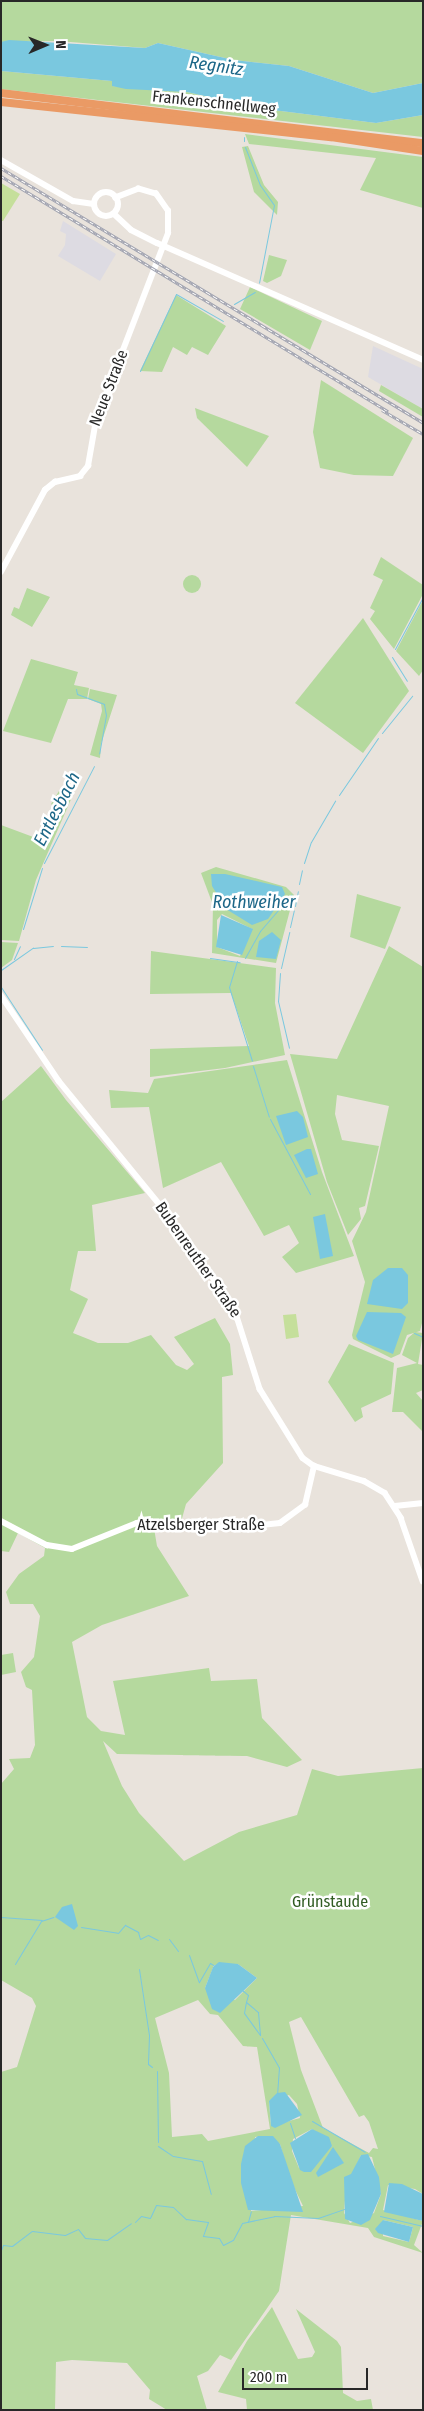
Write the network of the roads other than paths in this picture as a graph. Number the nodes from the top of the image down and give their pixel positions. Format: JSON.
{"nodes":[{"id":1,"x":1,"y":93,"type":"edge"},
{"id":2,"x":1,"y":102,"type":"edge"},
{"id":3,"x":423,"y":143,"type":"edge"},
{"id":4,"x":423,"y":151,"type":"edge"},
{"id":5,"x":1,"y":160,"type":"edge"},
{"id":6,"x":116,"y":198,"type":"junction"},
{"id":7,"x":94,"y":204,"type":"junction"},
{"id":8,"x":114,"y":214,"type":"junction"},
{"id":9,"x":423,"y":360,"type":"edge"},
{"id":10,"x":1,"y":572,"type":"edge"},
{"id":11,"x":1,"y":995,"type":"edge"},
{"id":12,"x":314,"y":1466,"type":"junction"},
{"id":13,"x":423,"y":1504,"type":"edge"},
{"id":14,"x":395,"y":1506,"type":"junction"},
{"id":15,"x":1,"y":1520,"type":"edge"},
{"id":16,"x":423,"y":1581,"type":"edge"}],
"edges":[{"from":1,"to":3,"type":"highway","name":"Frankenschnellweg"},
{"from":2,"to":4,"type":"highway","name":"Frankenschnellweg"},
{"from":5,"to":7,"type":"main road"},
{"from":6,"to":7,"type":"main road"},
{"from":6,"to":8,"type":"main road"},
{"from":6,"to":10,"type":"street","name":"Neue Straße"},
{"from":7,"to":8,"type":"main road"},
{"from":8,"to":9,"type":"main road"},
{"from":11,"to":12,"type":"street","name":"Bubenreuther Straße"},
{"from":12,"to":14,"type":"street"},
{"from":12,"to":15,"type":"street","name":"Atzelsberger Straße"},
{"from":13,"to":14,"type":"street"},
{"from":14,"to":16,"type":"street"}]}
